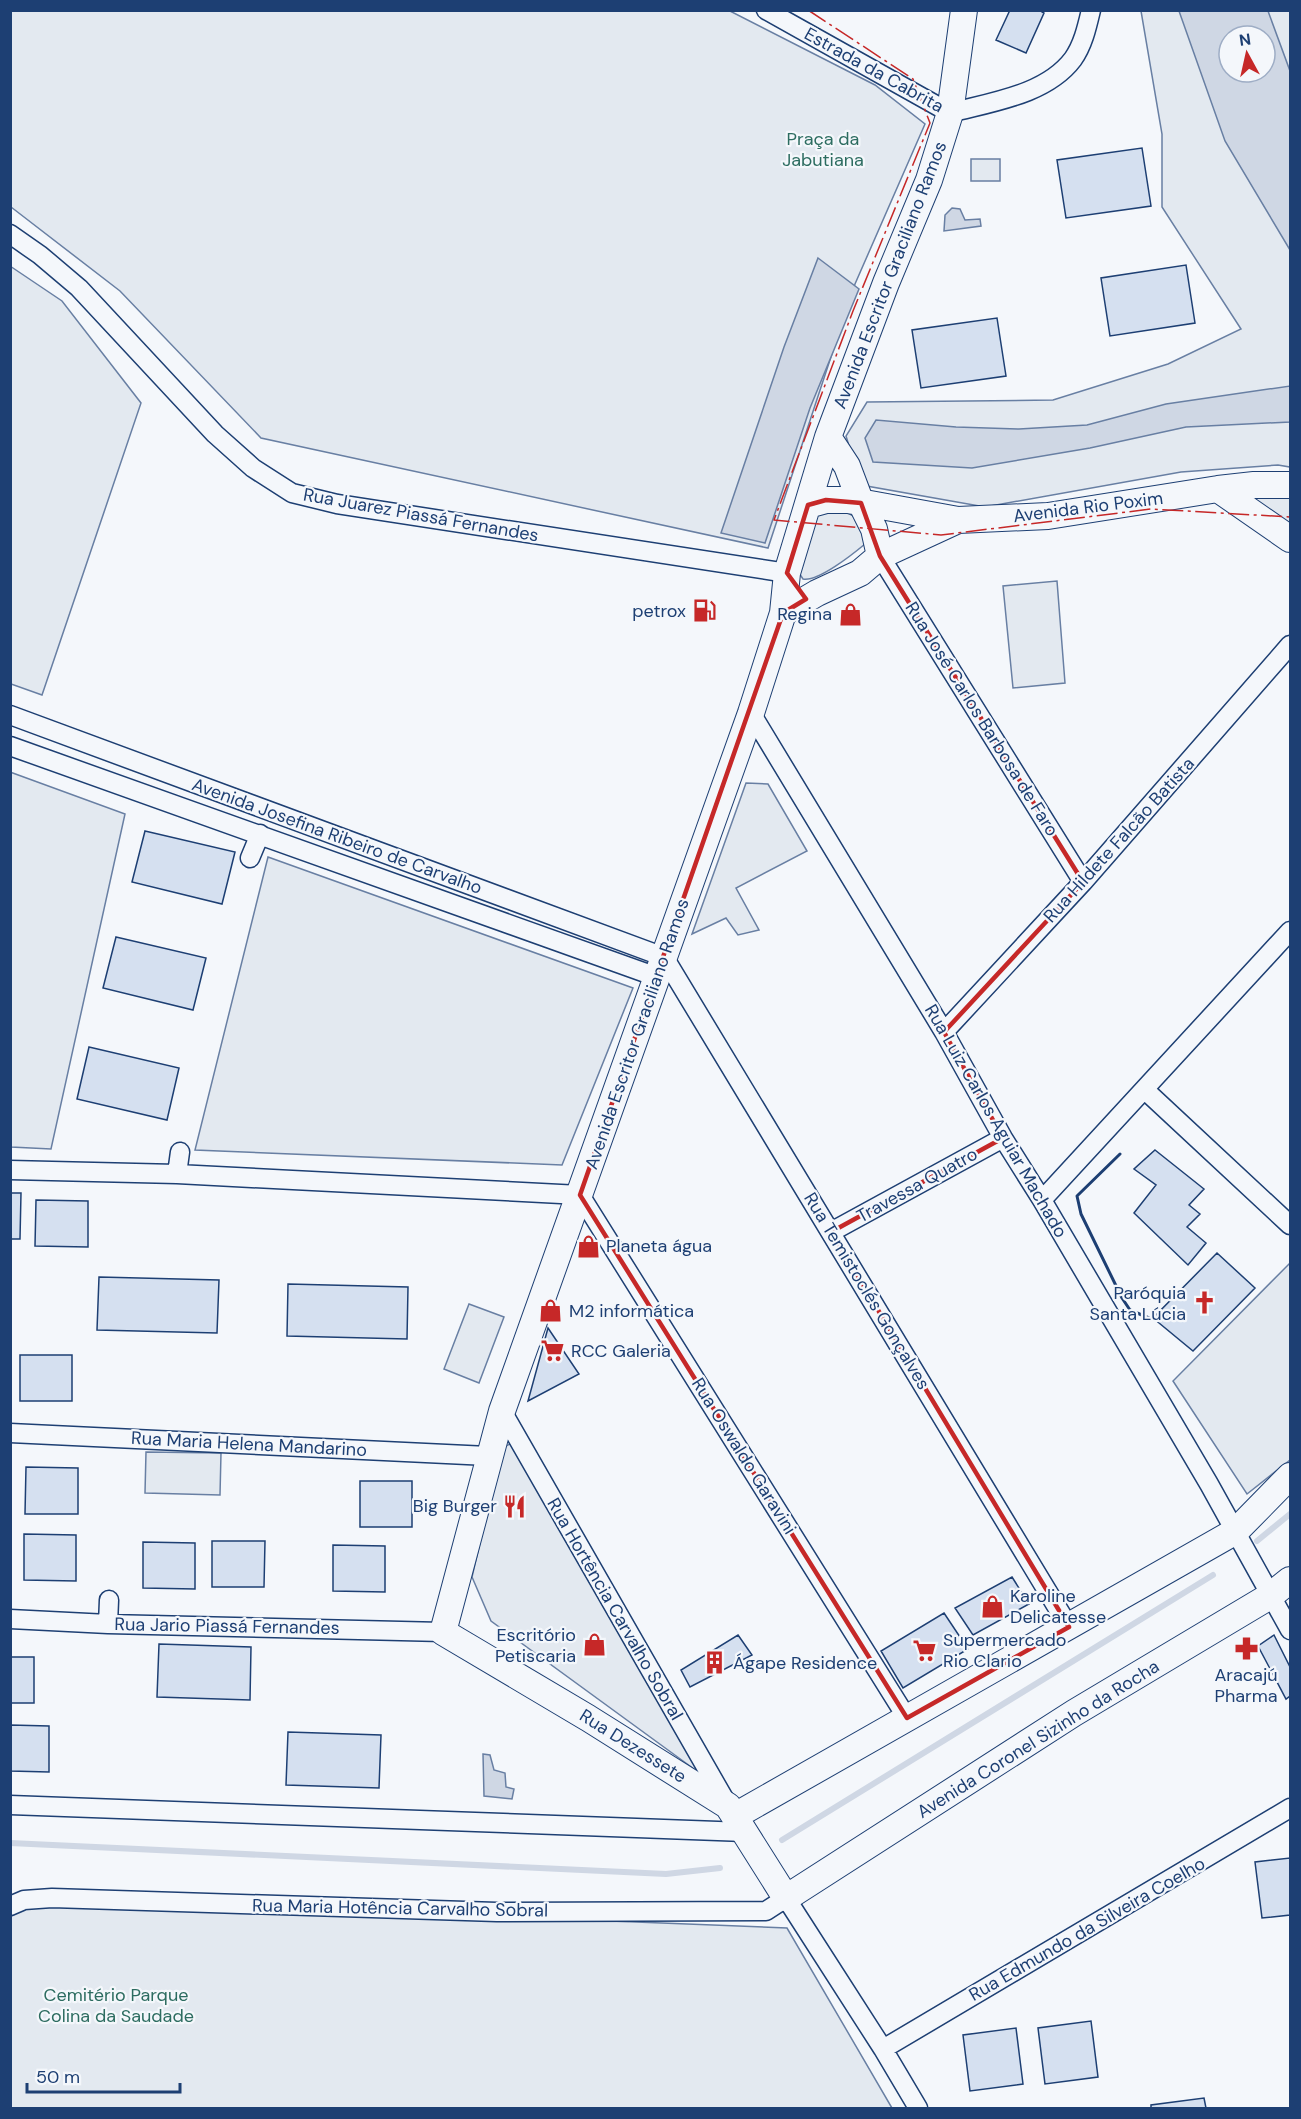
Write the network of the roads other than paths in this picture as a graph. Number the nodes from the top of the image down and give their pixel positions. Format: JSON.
{"nodes":[{"id":1,"x":765,"y":10,"type":"edge"},
{"id":2,"x":964,"y":10,"type":"edge"},
{"id":3,"x":1091,"y":10,"type":"edge"},
{"id":4,"x":950,"y":113,"type":"junction"},
{"id":5,"x":10,"y":234,"type":"edge"},
{"id":6,"x":828,"y":436,"type":"junction"},
{"id":7,"x":1290,"y":485,"type":"edge"},
{"id":8,"x":1218,"y":489,"type":"junction"},
{"id":9,"x":861,"y":503,"type":"junction"},
{"id":10,"x":808,"y":505,"type":"junction"},
{"id":11,"x":958,"y":520,"type":"junction"},
{"id":12,"x":1290,"y":539,"type":"edge"},
{"id":13,"x":880,"y":556,"type":"junction"},
{"id":14,"x":787,"y":573,"type":"junction"},
{"id":15,"x":817,"y":593,"type":"junction"},
{"id":16,"x":783,"y":613,"type":"junction"},
{"id":17,"x":1290,"y":645,"type":"edge"},
{"id":18,"x":751,"y":714,"type":"junction"},
{"id":19,"x":10,"y":715,"type":"edge"},
{"id":20,"x":10,"y":746,"type":"edge"},
{"id":21,"x":260,"y":834,"type":"junction"},
{"id":22,"x":250,"y":858,"type":"dead end"},
{"id":23,"x":1083,"y":882,"type":"junction"},
{"id":24,"x":1290,"y":931,"type":"edge"},
{"id":25,"x":660,"y":967,"type":"junction"},
{"id":26,"x":944,"y":1032,"type":"junction"},
{"id":27,"x":1145,"y":1090,"type":"junction"},
{"id":28,"x":1004,"y":1138,"type":"junction"},
{"id":29,"x":180,"y":1152,"type":"dead end"},
{"id":30,"x":10,"y":1170,"type":"edge"},
{"id":31,"x":177,"y":1174,"type":"junction"},
{"id":32,"x":580,"y":1194,"type":"junction"},
{"id":33,"x":1042,"y":1200,"type":"junction"},
{"id":34,"x":1290,"y":1225,"type":"edge"},
{"id":35,"x":831,"y":1232,"type":"junction"},
{"id":36,"x":502,"y":1411,"type":"junction"},
{"id":37,"x":10,"y":1433,"type":"edge"},
{"id":38,"x":488,"y":1456,"type":"junction"},
{"id":39,"x":1290,"y":1476,"type":"edge"},
{"id":40,"x":1236,"y":1531,"type":"junction"},
{"id":41,"x":1290,"y":1581,"type":"edge"},
{"id":42,"x":1270,"y":1596,"type":"junction"},
{"id":43,"x":109,"y":1600,"type":"dead end"},
{"id":44,"x":10,"y":1619,"type":"edge"},
{"id":45,"x":108,"y":1624,"type":"junction"},
{"id":46,"x":1069,"y":1627,"type":"junction"},
{"id":47,"x":1290,"y":1630,"type":"edge"},
{"id":48,"x":443,"y":1632,"type":"junction"},
{"id":49,"x":907,"y":1718,"type":"junction"},
{"id":50,"x":10,"y":1805,"type":"edge"},
{"id":51,"x":1290,"y":1808,"type":"edge"},
{"id":52,"x":736,"y":1818,"type":"junction"},
{"id":53,"x":786,"y":1898,"type":"junction"},
{"id":54,"x":10,"y":1906,"type":"edge"},
{"id":55,"x":883,"y":2049,"type":"junction"},
{"id":56,"x":918,"y":2109,"type":"edge"}],
"edges":[{"from":1,"to":4,"type":"street","name":"Estrada da Cabrita"},
{"from":2,"to":4,"type":"street","name":"Avenida Escritor Graciliano Ramos"},
{"from":3,"to":4,"type":"street"},
{"from":4,"to":6,"type":"street","name":"Avenida Escritor Graciliano Ramos"},
{"from":5,"to":14,"type":"street","name":"Rua Juarez Piassá Fernandes"},
{"from":6,"to":9,"type":"street"},
{"from":6,"to":10,"type":"street","name":"Avenida Escritor Graciliano Ramos"},
{"from":7,"to":8,"type":"street","name":"Avenida Rio Poxim"},
{"from":8,"to":11,"type":"street","name":"Avenida Rio Poxim"},
{"from":8,"to":12,"type":"street"},
{"from":9,"to":10,"type":"street","name":"Avenida Rio Poxim"},
{"from":9,"to":11,"type":"street","name":"Avenida Rio Poxim"},
{"from":9,"to":13,"type":"street"},
{"from":10,"to":14,"type":"street","name":"Avenida Escritor Graciliano Ramos"},
{"from":11,"to":13,"type":"street","name":"Avenida Rio Poxim"},
{"from":13,"to":15,"type":"street","name":"Avenida Rio Poxim"},
{"from":13,"to":23,"type":"street","name":"Rua José Carlos Barbosa de Faro"},
{"from":14,"to":15,"type":"street"},
{"from":14,"to":16,"type":"street","name":"Avenida Escritor Graciliano Ramos"},
{"from":15,"to":16,"type":"street","name":"Avenida Rio Poxim"},
{"from":16,"to":18,"type":"street","name":"Avenida Escritor Graciliano Ramos"},
{"from":17,"to":23,"type":"street","name":"Rua Hildete Falcão Batista"},
{"from":18,"to":25,"type":"street","name":"Avenida Escritor Graciliano Ramos"},
{"from":18,"to":26,"type":"street","name":"Rua Luiz Carlos Aguiar Machado"},
{"from":19,"to":25,"type":"street","name":"Avenida Josefina Ribeiro de Carvalho"},
{"from":20,"to":21,"type":"street","name":"Avenida Josefina Ribeiro de Carvalho"},
{"from":21,"to":22,"type":"street"},
{"from":21,"to":25,"type":"street","name":"Avenida Josefina Ribeiro de Carvalho"},
{"from":23,"to":26,"type":"street","name":"Rua Hildete Falcão Batista"},
{"from":24,"to":27,"type":"street"},
{"from":25,"to":32,"type":"street","name":"Avenida Escritor Graciliano Ramos"},
{"from":25,"to":35,"type":"street","name":"Rua Temistoclés Gonçalves"},
{"from":26,"to":28,"type":"street","name":"Rua Luiz Carlos Aguiar Machado"},
{"from":27,"to":33,"type":"street"},
{"from":27,"to":34,"type":"street"},
{"from":28,"to":33,"type":"street","name":"Rua Luiz Carlos Aguiar Machado"},
{"from":28,"to":35,"type":"street","name":"Travessa Quatro"},
{"from":29,"to":31,"type":"street"},
{"from":30,"to":31,"type":"street"},
{"from":31,"to":32,"type":"street"},
{"from":32,"to":36,"type":"street","name":"Avenida Escritor Graciliano Ramos"},
{"from":32,"to":49,"type":"street","name":"Rua Oswaldo Garavini"},
{"from":33,"to":40,"type":"street","name":"Rua Luiz Carlos Aguiar Machado"},
{"from":35,"to":46,"type":"street","name":"Rua Temistoclés Gonçalves"},
{"from":36,"to":38,"type":"street","name":"Avenida Escritor Graciliano Ramos"},
{"from":36,"to":52,"type":"street","name":"Rua Hortência Carvalho Sobral"},
{"from":37,"to":38,"type":"street","name":"Rua Maria Helena Mandarino"},
{"from":38,"to":48,"type":"street","name":"Avenida Escritor Graciliano Ramos"},
{"from":39,"to":40,"type":"street"},
{"from":40,"to":42,"type":"street","name":"Rua Luiz Carlos Aguiar Machado"},
{"from":40,"to":46,"type":"street"},
{"from":41,"to":42,"type":"street","name":"Avenida Coronel Sizinho da Rocha"},
{"from":42,"to":47,"type":"street","name":"Rua Luiz Carlos Aguiar Machado"},
{"from":42,"to":53,"type":"street","name":"Avenida Coronel Sizinho da Rocha"},
{"from":43,"to":45,"type":"street"},
{"from":44,"to":45,"type":"street","name":"Rua Jario Piassá Fernandes"},
{"from":45,"to":48,"type":"street","name":"Rua Jario Piassá Fernandes"},
{"from":46,"to":49,"type":"street"},
{"from":48,"to":52,"type":"street","name":"Rua Dezessete"},
{"from":49,"to":52,"type":"street"},
{"from":50,"to":52,"type":"street"},
{"from":51,"to":55,"type":"street","name":"Rua Edmundo da Silveira Coelho"},
{"from":52,"to":53,"type":"street","name":"Rua Dezessete"},
{"from":53,"to":54,"type":"street","name":"Rua Maria Hotência Carvalho Sobral"},
{"from":53,"to":55,"type":"street"},
{"from":55,"to":56,"type":"street"}]}
